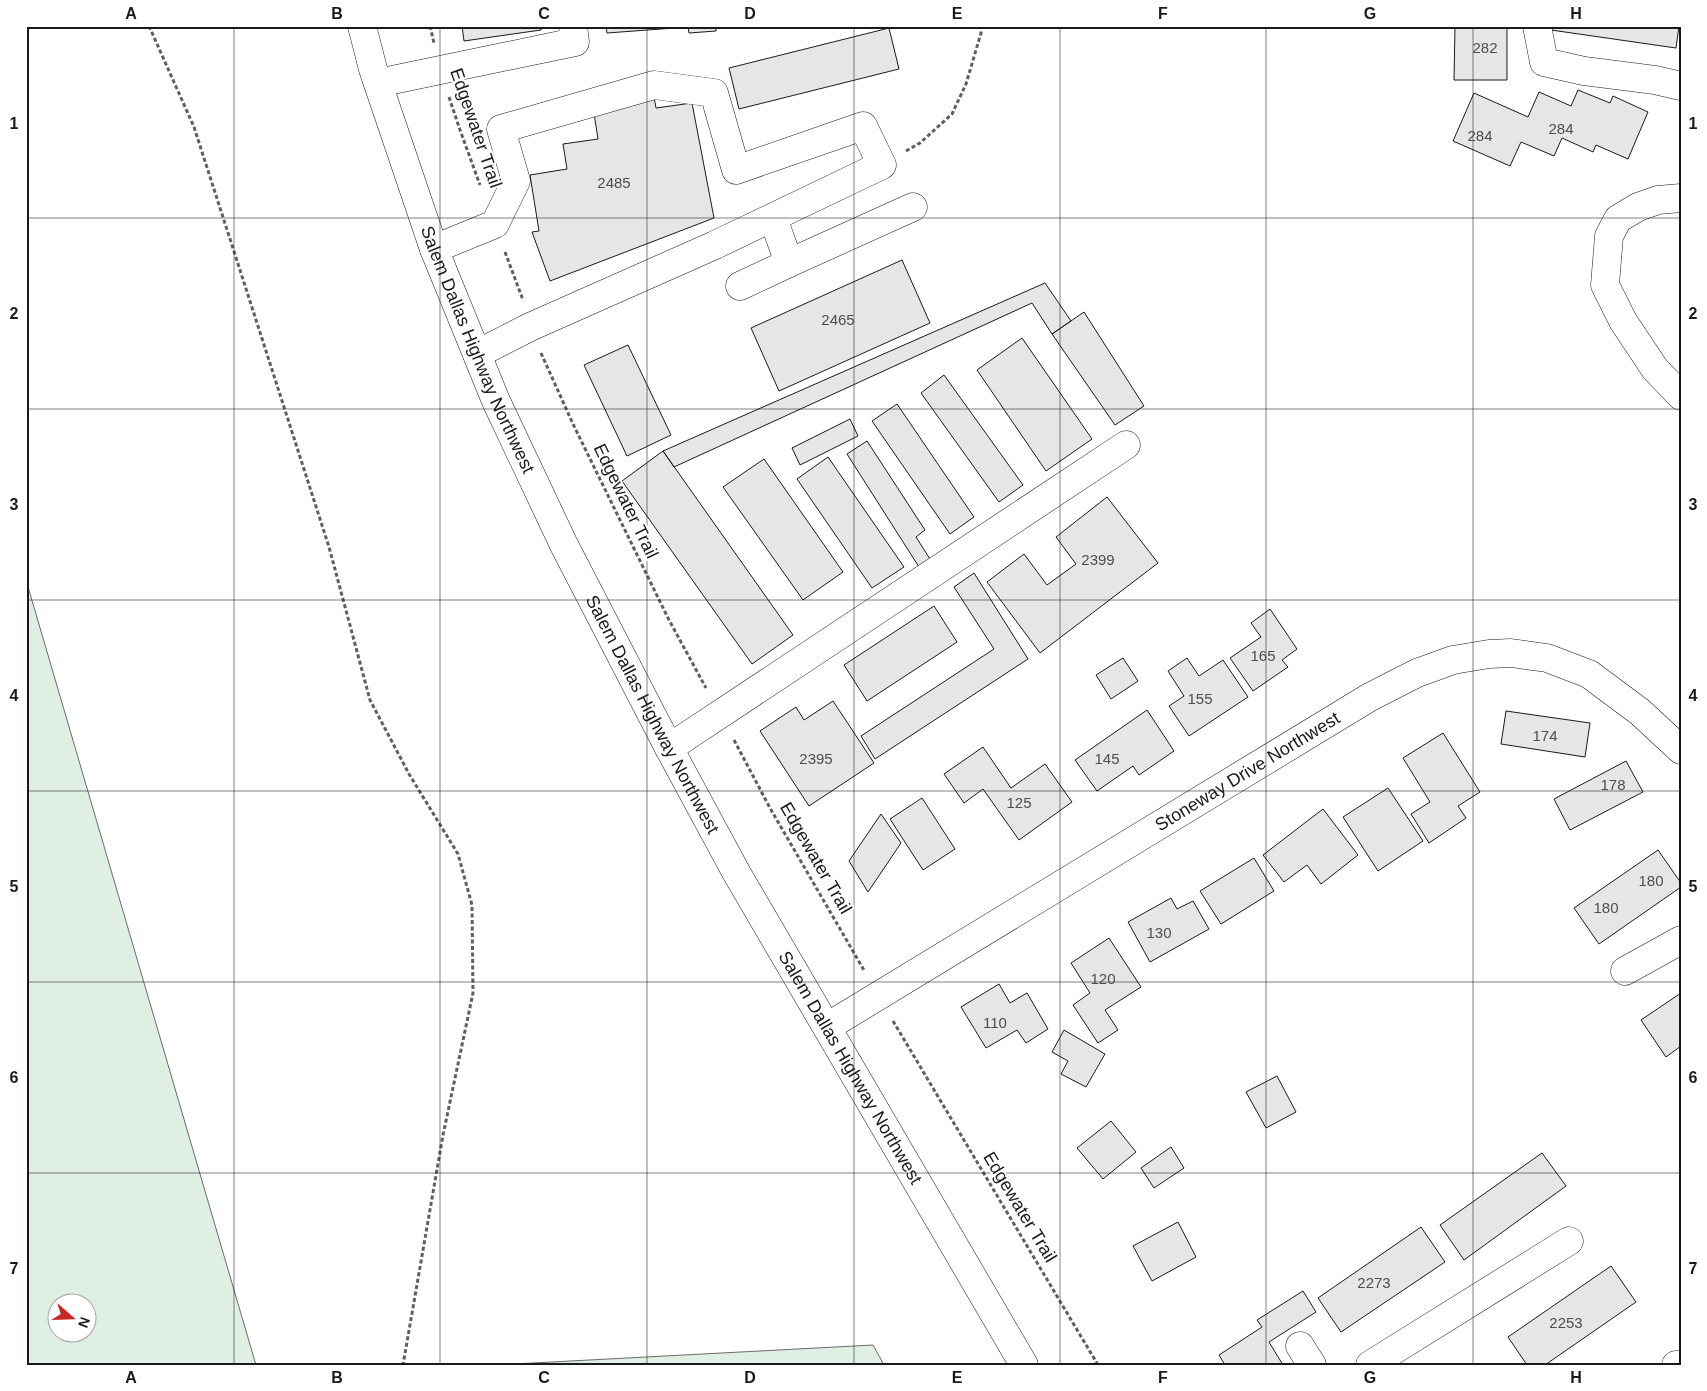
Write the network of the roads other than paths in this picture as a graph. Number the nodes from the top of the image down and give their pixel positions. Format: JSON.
{"nodes":[{"id":1,"x":362,"y":26,"type":"edge"},
{"id":2,"x":573,"y":26,"type":"edge"},
{"id":3,"x":1538,"y":26,"type":"edge"},
{"id":4,"x":378,"y":83,"type":"junction"},
{"id":5,"x":1681,"y":86,"type":"edge"},
{"id":6,"x":1681,"y":198,"type":"edge"},
{"id":7,"x":912,"y":207,"type":"dead end"},
{"id":8,"x":772,"y":218,"type":"junction"},
{"id":9,"x":434,"y":249,"type":"junction"},
{"id":10,"x":789,"y":263,"type":"junction"},
{"id":11,"x":740,"y":286,"type":"dead end"},
{"id":12,"x":477,"y":354,"type":"junction"},
{"id":13,"x":1681,"y":396,"type":"edge"},
{"id":14,"x":1126,"y":445,"type":"dead end"},
{"id":15,"x":669,"y":748,"type":"junction"},
{"id":16,"x":1681,"y":750,"type":"edge"},
{"id":17,"x":1681,"y":940,"type":"edge"},
{"id":18,"x":1625,"y":972,"type":"dead end"},
{"id":19,"x":827,"y":1027,"type":"junction"},
{"id":20,"x":1569,"y":1242,"type":"dead end"},
{"id":21,"x":1024,"y":1365,"type":"edge"},
{"id":22,"x":1370,"y":1365,"type":"edge"},
{"id":23,"x":1676,"y":1365,"type":"edge"},
{"id":24,"x":1681,"y":1365,"type":"edge"}],
"edges":[{"from":1,"to":4,"type":"main road","name":"Salem Dallas Highway Northwest"},
{"from":2,"to":4,"type":"main road"},
{"from":3,"to":5,"type":"main road"},
{"from":4,"to":9,"type":"main road","name":"Salem Dallas Highway Northwest"},
{"from":6,"to":13,"type":"main road"},
{"from":7,"to":10,"type":"main road"},
{"from":8,"to":9,"type":"main road"},
{"from":8,"to":10,"type":"main road"},
{"from":8,"to":12,"type":"main road"},
{"from":9,"to":12,"type":"main road","name":"Salem Dallas Highway Northwest"},
{"from":10,"to":11,"type":"main road"},
{"from":12,"to":15,"type":"main road","name":"Salem Dallas Highway Northwest"},
{"from":14,"to":15,"type":"main road"},
{"from":15,"to":19,"type":"main road","name":"Salem Dallas Highway Northwest"},
{"from":16,"to":19,"type":"main road","name":"Stoneway Drive Northwest"},
{"from":17,"to":18,"type":"main road"},
{"from":19,"to":21,"type":"main road","name":"Salem Dallas Highway Northwest"},
{"from":20,"to":22,"type":"main road"},
{"from":23,"to":24,"type":"main road"}]}
